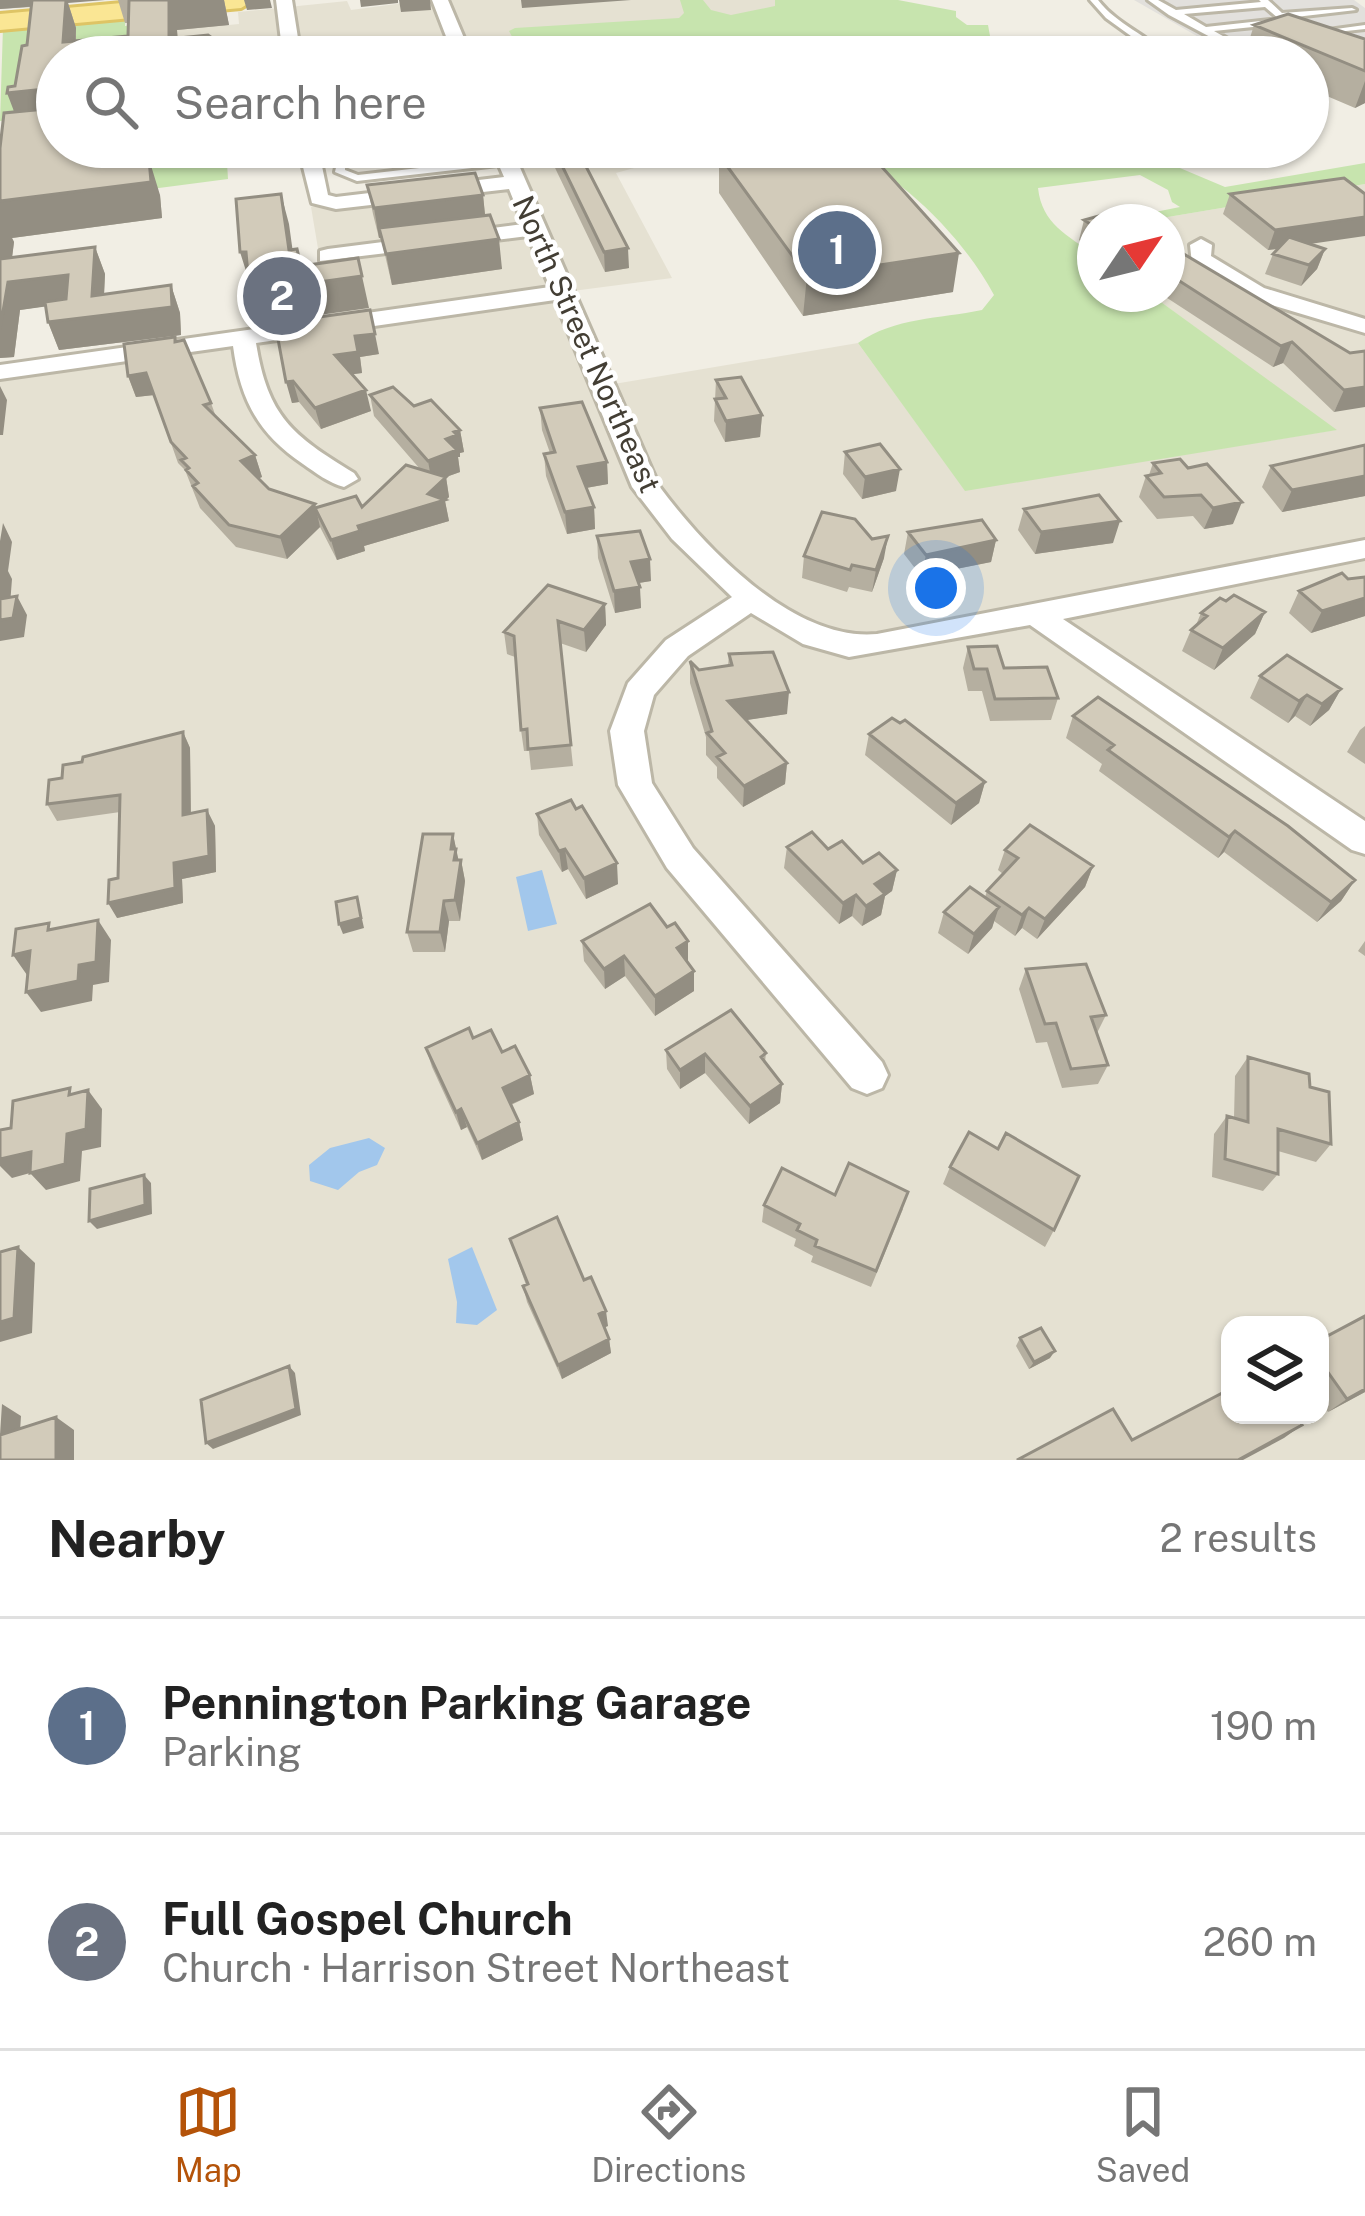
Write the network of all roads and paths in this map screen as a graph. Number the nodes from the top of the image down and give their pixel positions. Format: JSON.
{"nodes":[{"id":1,"x":241,"y":0,"type":"edge"},
{"id":2,"x":284,"y":0,"type":"edge"},
{"id":3,"x":440,"y":0,"type":"edge"},
{"id":4,"x":1094,"y":0,"type":"edge"},
{"id":5,"x":1151,"y":0,"type":"edge"},
{"id":6,"x":1337,"y":0,"type":"edge"},
{"id":7,"x":1265,"y":2,"type":"edge"},
{"id":8,"x":1352,"y":10,"type":"junction"},
{"id":9,"x":1171,"y":13,"type":"junction"},
{"id":10,"x":1365,"y":17,"type":"edge"},
{"id":11,"x":1283,"y":18,"type":"junction"},
{"id":12,"x":0,"y":22,"type":"edge"},
{"id":13,"x":1201,"y":30,"type":"junction"},
{"id":14,"x":1365,"y":31,"type":"edge"},
{"id":15,"x":1298,"y":34,"type":"junction"},
{"id":16,"x":289,"y":36,"type":"edge"},
{"id":17,"x":455,"y":36,"type":"edge"},
{"id":18,"x":1142,"y":36,"type":"edge"},
{"id":19,"x":1213,"y":36,"type":"edge"},
{"id":20,"x":1288,"y":36,"type":"edge"},
{"id":21,"x":1302,"y":36,"type":"edge"},
{"id":22,"x":312,"y":168,"type":"edge"},
{"id":23,"x":341,"y":168,"type":"edge"},
{"id":24,"x":459,"y":168,"type":"edge"},
{"id":25,"x":488,"y":168,"type":"edge"},
{"id":26,"x":511,"y":168,"type":"edge"},
{"id":27,"x":342,"y":176,"type":"junction"},
{"id":28,"x":314,"y":179,"type":"junction"},
{"id":29,"x":536,"y":229,"type":"junction"},
{"id":30,"x":1201,"y":245,"type":"dead end"},
{"id":31,"x":328,"y":256,"type":"dead end"},
{"id":32,"x":565,"y":292,"type":"junction"},
{"id":33,"x":1365,"y":326,"type":"edge"},
{"id":34,"x":244,"y":340,"type":"junction"},
{"id":35,"x":0,"y":372,"type":"edge"},
{"id":36,"x":344,"y":479,"type":"dead end"},
{"id":37,"x":1365,"y":549,"type":"edge"},
{"id":38,"x":753,"y":597,"type":"junction"},
{"id":39,"x":1033,"y":613,"type":"junction"},
{"id":40,"x":1365,"y":840,"type":"edge"},
{"id":41,"x":867,"y":1075,"type":"dead end"}],
"edges":[{"from":1,"to":12,"type":"main road"},
{"from":2,"to":16,"type":"street"},
{"from":3,"to":17,"type":"street"},
{"from":4,"to":18,"type":"lane"},
{"from":5,"to":9,"type":"lane"},
{"from":6,"to":8,"type":"lane"},
{"from":7,"to":9,"type":"lane"},
{"from":7,"to":11,"type":"lane"},
{"from":8,"to":10,"type":"lane"},
{"from":8,"to":11,"type":"lane"},
{"from":9,"to":13,"type":"lane"},
{"from":11,"to":13,"type":"lane"},
{"from":11,"to":15,"type":"lane"},
{"from":13,"to":19,"type":"lane"},
{"from":14,"to":15,"type":"lane"},
{"from":15,"to":20,"type":"lane"},
{"from":15,"to":21,"type":"lane"},
{"from":22,"to":28,"type":"street"},
{"from":23,"to":27,"type":"lane"},
{"from":24,"to":27,"type":"lane"},
{"from":25,"to":28,"type":"street"},
{"from":26,"to":29,"type":"street","name":"North Street Northeast"},
{"from":27,"to":28,"type":"lane"},
{"from":29,"to":31,"type":"street"},
{"from":29,"to":32,"type":"street","name":"North Street Northeast"},
{"from":30,"to":33,"type":"street"},
{"from":32,"to":34,"type":"street"},
{"from":32,"to":38,"type":"street","name":"North Street Northeast"},
{"from":34,"to":35,"type":"street"},
{"from":34,"to":36,"type":"street"},
{"from":37,"to":39,"type":"street","name":"North Street Northeast"},
{"from":38,"to":39,"type":"street","name":"North Street Northeast"},
{"from":38,"to":41,"type":"street"},
{"from":39,"to":40,"type":"street"}]}
